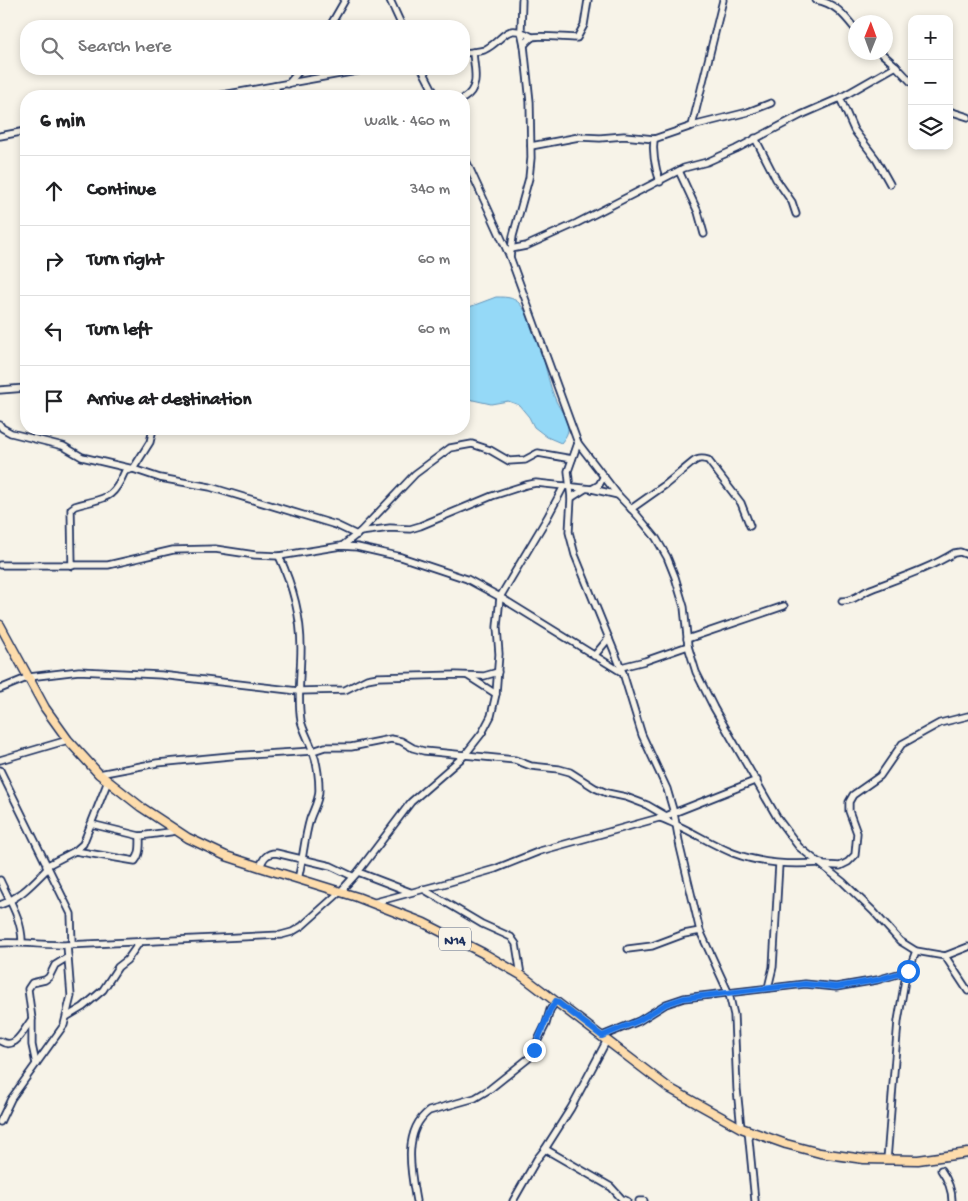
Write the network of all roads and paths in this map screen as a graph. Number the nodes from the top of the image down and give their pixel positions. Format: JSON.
{"nodes":[{"id":1,"x":346,"y":0,"type":"edge"},
{"id":2,"x":390,"y":0,"type":"edge"},
{"id":3,"x":522,"y":0,"type":"edge"},
{"id":4,"x":588,"y":0,"type":"edge"},
{"id":5,"x":723,"y":0,"type":"edge"},
{"id":6,"x":816,"y":0,"type":"edge"},
{"id":7,"x":826,"y":1,"type":"edge"},
{"id":8,"x":334,"y":20,"type":"edge"},
{"id":9,"x":399,"y":20,"type":"edge"},
{"id":10,"x":848,"y":20,"type":"edge"},
{"id":11,"x":521,"y":31,"type":"junction"},
{"id":12,"x":532,"y":37,"type":"junction"},
{"id":13,"x":524,"y":45,"type":"junction"},
{"id":14,"x":470,"y":52,"type":"edge"},
{"id":15,"x":474,"y":52,"type":"junction"},
{"id":16,"x":889,"y":60,"type":"edge"},
{"id":17,"x":896,"y":66,"type":"junction"},
{"id":18,"x":296,"y":75,"type":"edge"},
{"id":19,"x":336,"y":75,"type":"edge"},
{"id":20,"x":425,"y":75,"type":"edge"},
{"id":21,"x":908,"y":79,"type":"edge"},
{"id":22,"x":288,"y":84,"type":"junction"},
{"id":23,"x":276,"y":86,"type":"junction"},
{"id":24,"x":252,"y":90,"type":"edge"},
{"id":25,"x":277,"y":90,"type":"edge"},
{"id":26,"x":433,"y":90,"type":"edge"},
{"id":27,"x":470,"y":93,"type":"edge"},
{"id":28,"x":840,"y":98,"type":"junction"},
{"id":29,"x":771,"y":103,"type":"dead end"},
{"id":30,"x":953,"y":112,"type":"edge"},
{"id":31,"x":968,"y":117,"type":"edge"},
{"id":32,"x":692,"y":126,"type":"junction"},
{"id":33,"x":20,"y":132,"type":"edge"},
{"id":34,"x":0,"y":136,"type":"edge"},
{"id":35,"x":654,"y":138,"type":"junction"},
{"id":36,"x":755,"y":138,"type":"junction"},
{"id":37,"x":531,"y":146,"type":"junction"},
{"id":38,"x":470,"y":169,"type":"edge"},
{"id":39,"x":679,"y":172,"type":"junction"},
{"id":40,"x":660,"y":182,"type":"junction"},
{"id":41,"x":890,"y":184,"type":"dead end"},
{"id":42,"x":796,"y":214,"type":"dead end"},
{"id":43,"x":704,"y":234,"type":"dead end"},
{"id":44,"x":511,"y":249,"type":"junction"},
{"id":45,"x":510,"y":257,"type":"junction"},
{"id":46,"x":20,"y":388,"type":"edge"},
{"id":47,"x":0,"y":390,"type":"edge"},
{"id":48,"x":0,"y":425,"type":"edge"},
{"id":49,"x":152,"y":435,"type":"edge"},
{"id":50,"x":578,"y":443,"type":"junction"},
{"id":51,"x":572,"y":459,"type":"junction"},
{"id":52,"x":133,"y":469,"type":"junction"},
{"id":53,"x":604,"y":476,"type":"junction"},
{"id":54,"x":567,"y":487,"type":"junction"},
{"id":55,"x":585,"y":489,"type":"junction"},
{"id":56,"x":592,"y":489,"type":"junction"},
{"id":57,"x":618,"y":495,"type":"junction"},
{"id":58,"x":571,"y":498,"type":"junction"},
{"id":59,"x":631,"y":509,"type":"junction"},
{"id":60,"x":750,"y":526,"type":"dead end"},
{"id":61,"x":358,"y":534,"type":"junction"},
{"id":62,"x":341,"y":546,"type":"junction"},
{"id":63,"x":968,"y":555,"type":"edge"},
{"id":64,"x":279,"y":556,"type":"junction"},
{"id":65,"x":0,"y":565,"type":"edge"},
{"id":66,"x":72,"y":566,"type":"junction"},
{"id":67,"x":500,"y":597,"type":"junction"},
{"id":68,"x":842,"y":601,"type":"dead end"},
{"id":69,"x":784,"y":606,"type":"dead end"},
{"id":70,"x":0,"y":625,"type":"edge"},
{"id":71,"x":609,"y":638,"type":"junction"},
{"id":72,"x":688,"y":643,"type":"junction"},
{"id":73,"x":594,"y":656,"type":"junction"},
{"id":74,"x":622,"y":670,"type":"junction"},
{"id":75,"x":498,"y":672,"type":"junction"},
{"id":76,"x":468,"y":676,"type":"junction"},
{"id":77,"x":29,"y":678,"type":"junction"},
{"id":78,"x":0,"y":689,"type":"edge"},
{"id":79,"x":298,"y":691,"type":"junction"},
{"id":80,"x":496,"y":694,"type":"junction"},
{"id":81,"x":968,"y":716,"type":"edge"},
{"id":82,"x":68,"y":740,"type":"junction"},
{"id":83,"x":313,"y":751,"type":"junction"},
{"id":84,"x":464,"y":756,"type":"junction"},
{"id":85,"x":0,"y":760,"type":"edge"},
{"id":86,"x":0,"y":770,"type":"edge"},
{"id":87,"x":99,"y":774,"type":"junction"},
{"id":88,"x":757,"y":780,"type":"junction"},
{"id":89,"x":108,"y":781,"type":"junction"},
{"id":90,"x":674,"y":813,"type":"junction"},
{"id":91,"x":666,"y":816,"type":"junction"},
{"id":92,"x":659,"y":818,"type":"junction"},
{"id":93,"x":91,"y":824,"type":"junction"},
{"id":94,"x":676,"y":824,"type":"junction"},
{"id":95,"x":177,"y":831,"type":"junction"},
{"id":96,"x":140,"y":836,"type":"junction"},
{"id":97,"x":76,"y":851,"type":"junction"},
{"id":98,"x":303,"y":860,"type":"junction"},
{"id":99,"x":779,"y":864,"type":"junction"},
{"id":100,"x":822,"y":864,"type":"junction"},
{"id":101,"x":47,"y":867,"type":"junction"},
{"id":102,"x":260,"y":867,"type":"junction"},
{"id":103,"x":358,"y":872,"type":"junction"},
{"id":104,"x":352,"y":876,"type":"junction"},
{"id":105,"x":298,"y":879,"type":"junction"},
{"id":106,"x":0,"y":880,"type":"edge"},
{"id":107,"x":423,"y":889,"type":"junction"},
{"id":108,"x":340,"y":892,"type":"junction"},
{"id":109,"x":411,"y":892,"type":"junction"},
{"id":110,"x":10,"y":901,"type":"junction"},
{"id":111,"x":372,"y":903,"type":"junction"},
{"id":112,"x":0,"y":905,"type":"edge"},
{"id":113,"x":700,"y":931,"type":"junction"},
{"id":114,"x":22,"y":942,"type":"junction"},
{"id":115,"x":139,"y":943,"type":"junction"},
{"id":116,"x":0,"y":944,"type":"edge"},
{"id":117,"x":69,"y":944,"type":"junction"},
{"id":118,"x":968,"y":947,"type":"edge"},
{"id":119,"x":628,"y":949,"type":"dead end"},
{"id":120,"x":916,"y":951,"type":"junction"},
{"id":121,"x":945,"y":956,"type":"junction"},
{"id":122,"x":68,"y":957,"type":"junction"},
{"id":123,"x":908,"y":971,"type":"junction"},
{"id":124,"x":521,"y":975,"type":"junction"},
{"id":125,"x":768,"y":988,"type":"junction"},
{"id":126,"x":968,"y":991,"type":"edge"},
{"id":127,"x":729,"y":994,"type":"junction"},
{"id":128,"x":556,"y":1001,"type":"junction"},
{"id":129,"x":68,"y":1016,"type":"junction"},
{"id":130,"x":32,"y":1019,"type":"junction"},
{"id":131,"x":605,"y":1038,"type":"junction"},
{"id":132,"x":0,"y":1041,"type":"edge"},
{"id":133,"x":36,"y":1064,"type":"junction"},
{"id":134,"x":0,"y":1122,"type":"edge"},
{"id":135,"x":745,"y":1129,"type":"junction"},
{"id":136,"x":545,"y":1149,"type":"junction"},
{"id":137,"x":968,"y":1153,"type":"edge"},
{"id":138,"x":888,"y":1160,"type":"junction"},
{"id":139,"x":941,"y":1170,"type":"dead end"},
{"id":140,"x":416,"y":1201,"type":"edge"},
{"id":141,"x":513,"y":1201,"type":"edge"},
{"id":142,"x":628,"y":1201,"type":"edge"},
{"id":143,"x":639,"y":1201,"type":"edge"},
{"id":144,"x":644,"y":1201,"type":"edge"},
{"id":145,"x":755,"y":1201,"type":"edge"},
{"id":146,"x":952,"y":1201,"type":"edge"}],
"edges":[{"from":1,"to":8,"type":"street"},
{"from":2,"to":9,"type":"street"},
{"from":3,"to":11,"type":"street"},
{"from":4,"to":12,"type":"street"},
{"from":5,"to":32,"type":"street"},
{"from":6,"to":7,"type":"street"},
{"from":7,"to":10,"type":"street"},
{"from":11,"to":12,"type":"street"},
{"from":11,"to":13,"type":"street"},
{"from":11,"to":15,"type":"street"},
{"from":12,"to":13,"type":"street"},
{"from":13,"to":37,"type":"street"},
{"from":14,"to":15,"type":"street"},
{"from":15,"to":27,"type":"street"},
{"from":16,"to":17,"type":"street"},
{"from":17,"to":21,"type":"street"},
{"from":17,"to":28,"type":"street"},
{"from":18,"to":22,"type":"street"},
{"from":19,"to":22,"type":"street"},
{"from":20,"to":26,"type":"street"},
{"from":22,"to":23,"type":"street"},
{"from":23,"to":24,"type":"street"},
{"from":23,"to":25,"type":"street"},
{"from":28,"to":36,"type":"street"},
{"from":28,"to":41,"type":"street"},
{"from":29,"to":32,"type":"street"},
{"from":30,"to":31,"type":"street"},
{"from":32,"to":35,"type":"street"},
{"from":33,"to":34,"type":"street"},
{"from":35,"to":37,"type":"street"},
{"from":35,"to":40,"type":"street"},
{"from":36,"to":39,"type":"street"},
{"from":36,"to":42,"type":"street"},
{"from":37,"to":44,"type":"street"},
{"from":38,"to":45,"type":"street"},
{"from":39,"to":40,"type":"street"},
{"from":39,"to":43,"type":"street"},
{"from":40,"to":44,"type":"street"},
{"from":44,"to":45,"type":"street"},
{"from":45,"to":50,"type":"street"},
{"from":46,"to":47,"type":"street"},
{"from":48,"to":52,"type":"street"},
{"from":49,"to":52,"type":"street"},
{"from":50,"to":51,"type":"street"},
{"from":50,"to":53,"type":"street"},
{"from":51,"to":54,"type":"street"},
{"from":51,"to":61,"type":"street"},
{"from":52,"to":61,"type":"street"},
{"from":52,"to":66,"type":"street"},
{"from":53,"to":56,"type":"street"},
{"from":53,"to":57,"type":"street"},
{"from":54,"to":55,"type":"street"},
{"from":54,"to":58,"type":"street"},
{"from":54,"to":61,"type":"street"},
{"from":54,"to":67,"type":"street"},
{"from":55,"to":56,"type":"street"},
{"from":55,"to":58,"type":"street"},
{"from":56,"to":57,"type":"street"},
{"from":57,"to":59,"type":"street"},
{"from":58,"to":71,"type":"street"},
{"from":59,"to":60,"type":"street"},
{"from":59,"to":72,"type":"street"},
{"from":61,"to":62,"type":"street"},
{"from":62,"to":64,"type":"street"},
{"from":62,"to":67,"type":"street"},
{"from":63,"to":68,"type":"street"},
{"from":64,"to":66,"type":"street"},
{"from":64,"to":79,"type":"street"},
{"from":65,"to":66,"type":"street"},
{"from":67,"to":73,"type":"street"},
{"from":67,"to":75,"type":"street"},
{"from":69,"to":72,"type":"street"},
{"from":70,"to":77,"type":"main road","number":"N14"},
{"from":71,"to":73,"type":"street"},
{"from":71,"to":74,"type":"street"},
{"from":72,"to":74,"type":"street"},
{"from":72,"to":88,"type":"street"},
{"from":73,"to":74,"type":"street"},
{"from":74,"to":90,"type":"street"},
{"from":75,"to":76,"type":"street"},
{"from":75,"to":80,"type":"street"},
{"from":76,"to":79,"type":"street"},
{"from":76,"to":80,"type":"street"},
{"from":77,"to":78,"type":"street"},
{"from":77,"to":79,"type":"street"},
{"from":77,"to":82,"type":"main road","number":"N14"},
{"from":79,"to":83,"type":"street"},
{"from":80,"to":84,"type":"street"},
{"from":81,"to":100,"type":"street"},
{"from":82,"to":85,"type":"street"},
{"from":82,"to":87,"type":"main road","number":"N14"},
{"from":83,"to":84,"type":"street"},
{"from":83,"to":87,"type":"street"},
{"from":83,"to":98,"type":"street"},
{"from":84,"to":91,"type":"street"},
{"from":84,"to":103,"type":"street"},
{"from":86,"to":101,"type":"street"},
{"from":87,"to":89,"type":"main road","number":"N14"},
{"from":88,"to":90,"type":"street"},
{"from":88,"to":100,"type":"street"},
{"from":89,"to":93,"type":"street"},
{"from":89,"to":95,"type":"main road","number":"N14"},
{"from":90,"to":91,"type":"street"},
{"from":90,"to":94,"type":"street"},
{"from":91,"to":92,"type":"street"},
{"from":92,"to":94,"type":"street"},
{"from":92,"to":107,"type":"street"},
{"from":93,"to":96,"type":"street"},
{"from":93,"to":97,"type":"street"},
{"from":94,"to":99,"type":"street"},
{"from":94,"to":113,"type":"street"},
{"from":95,"to":96,"type":"street"},
{"from":95,"to":102,"type":"main road","number":"N14"},
{"from":96,"to":97,"type":"street"},
{"from":97,"to":101,"type":"street"},
{"from":98,"to":102,"type":"street"},
{"from":98,"to":104,"type":"street"},
{"from":98,"to":105,"type":"street"},
{"from":99,"to":100,"type":"street"},
{"from":99,"to":125,"type":"street"},
{"from":100,"to":120,"type":"street"},
{"from":101,"to":110,"type":"street"},
{"from":101,"to":117,"type":"street"},
{"from":102,"to":105,"type":"main road","number":"N14"},
{"from":103,"to":104,"type":"street"},
{"from":103,"to":109,"type":"street"},
{"from":104,"to":108,"type":"street"},
{"from":105,"to":108,"type":"main road","number":"N14"},
{"from":106,"to":110,"type":"street"},
{"from":107,"to":109,"type":"street"},
{"from":107,"to":124,"type":"street"},
{"from":108,"to":111,"type":"main road","number":"N14"},
{"from":108,"to":115,"type":"street"},
{"from":109,"to":111,"type":"street"},
{"from":110,"to":112,"type":"street"},
{"from":110,"to":114,"type":"street"},
{"from":111,"to":124,"type":"main road","number":"N14"},
{"from":113,"to":119,"type":"street"},
{"from":113,"to":127,"type":"street"},
{"from":114,"to":116,"type":"street"},
{"from":114,"to":117,"type":"street"},
{"from":115,"to":117,"type":"street"},
{"from":115,"to":129,"type":"street"},
{"from":117,"to":122,"type":"street"},
{"from":118,"to":121,"type":"street"},
{"from":120,"to":121,"type":"street"},
{"from":120,"to":123,"type":"street"},
{"from":121,"to":126,"type":"street"},
{"from":122,"to":129,"type":"street"},
{"from":122,"to":130,"type":"street"},
{"from":123,"to":125,"type":"street"},
{"from":123,"to":138,"type":"street"},
{"from":124,"to":128,"type":"main road","number":"N14"},
{"from":125,"to":127,"type":"street"},
{"from":127,"to":131,"type":"street"},
{"from":127,"to":135,"type":"street"},
{"from":128,"to":131,"type":"main road","number":"N14"},
{"from":128,"to":140,"type":"street"},
{"from":129,"to":133,"type":"street"},
{"from":130,"to":132,"type":"street"},
{"from":130,"to":133,"type":"street"},
{"from":131,"to":135,"type":"main road","number":"N14"},
{"from":131,"to":136,"type":"street"},
{"from":133,"to":134,"type":"street"},
{"from":135,"to":138,"type":"main road","number":"N14"},
{"from":135,"to":145,"type":"street"},
{"from":136,"to":141,"type":"street"},
{"from":136,"to":142,"type":"street"},
{"from":137,"to":138,"type":"main road","number":"N14"},
{"from":139,"to":146,"type":"street"},
{"from":143,"to":144,"type":"street"}]}
